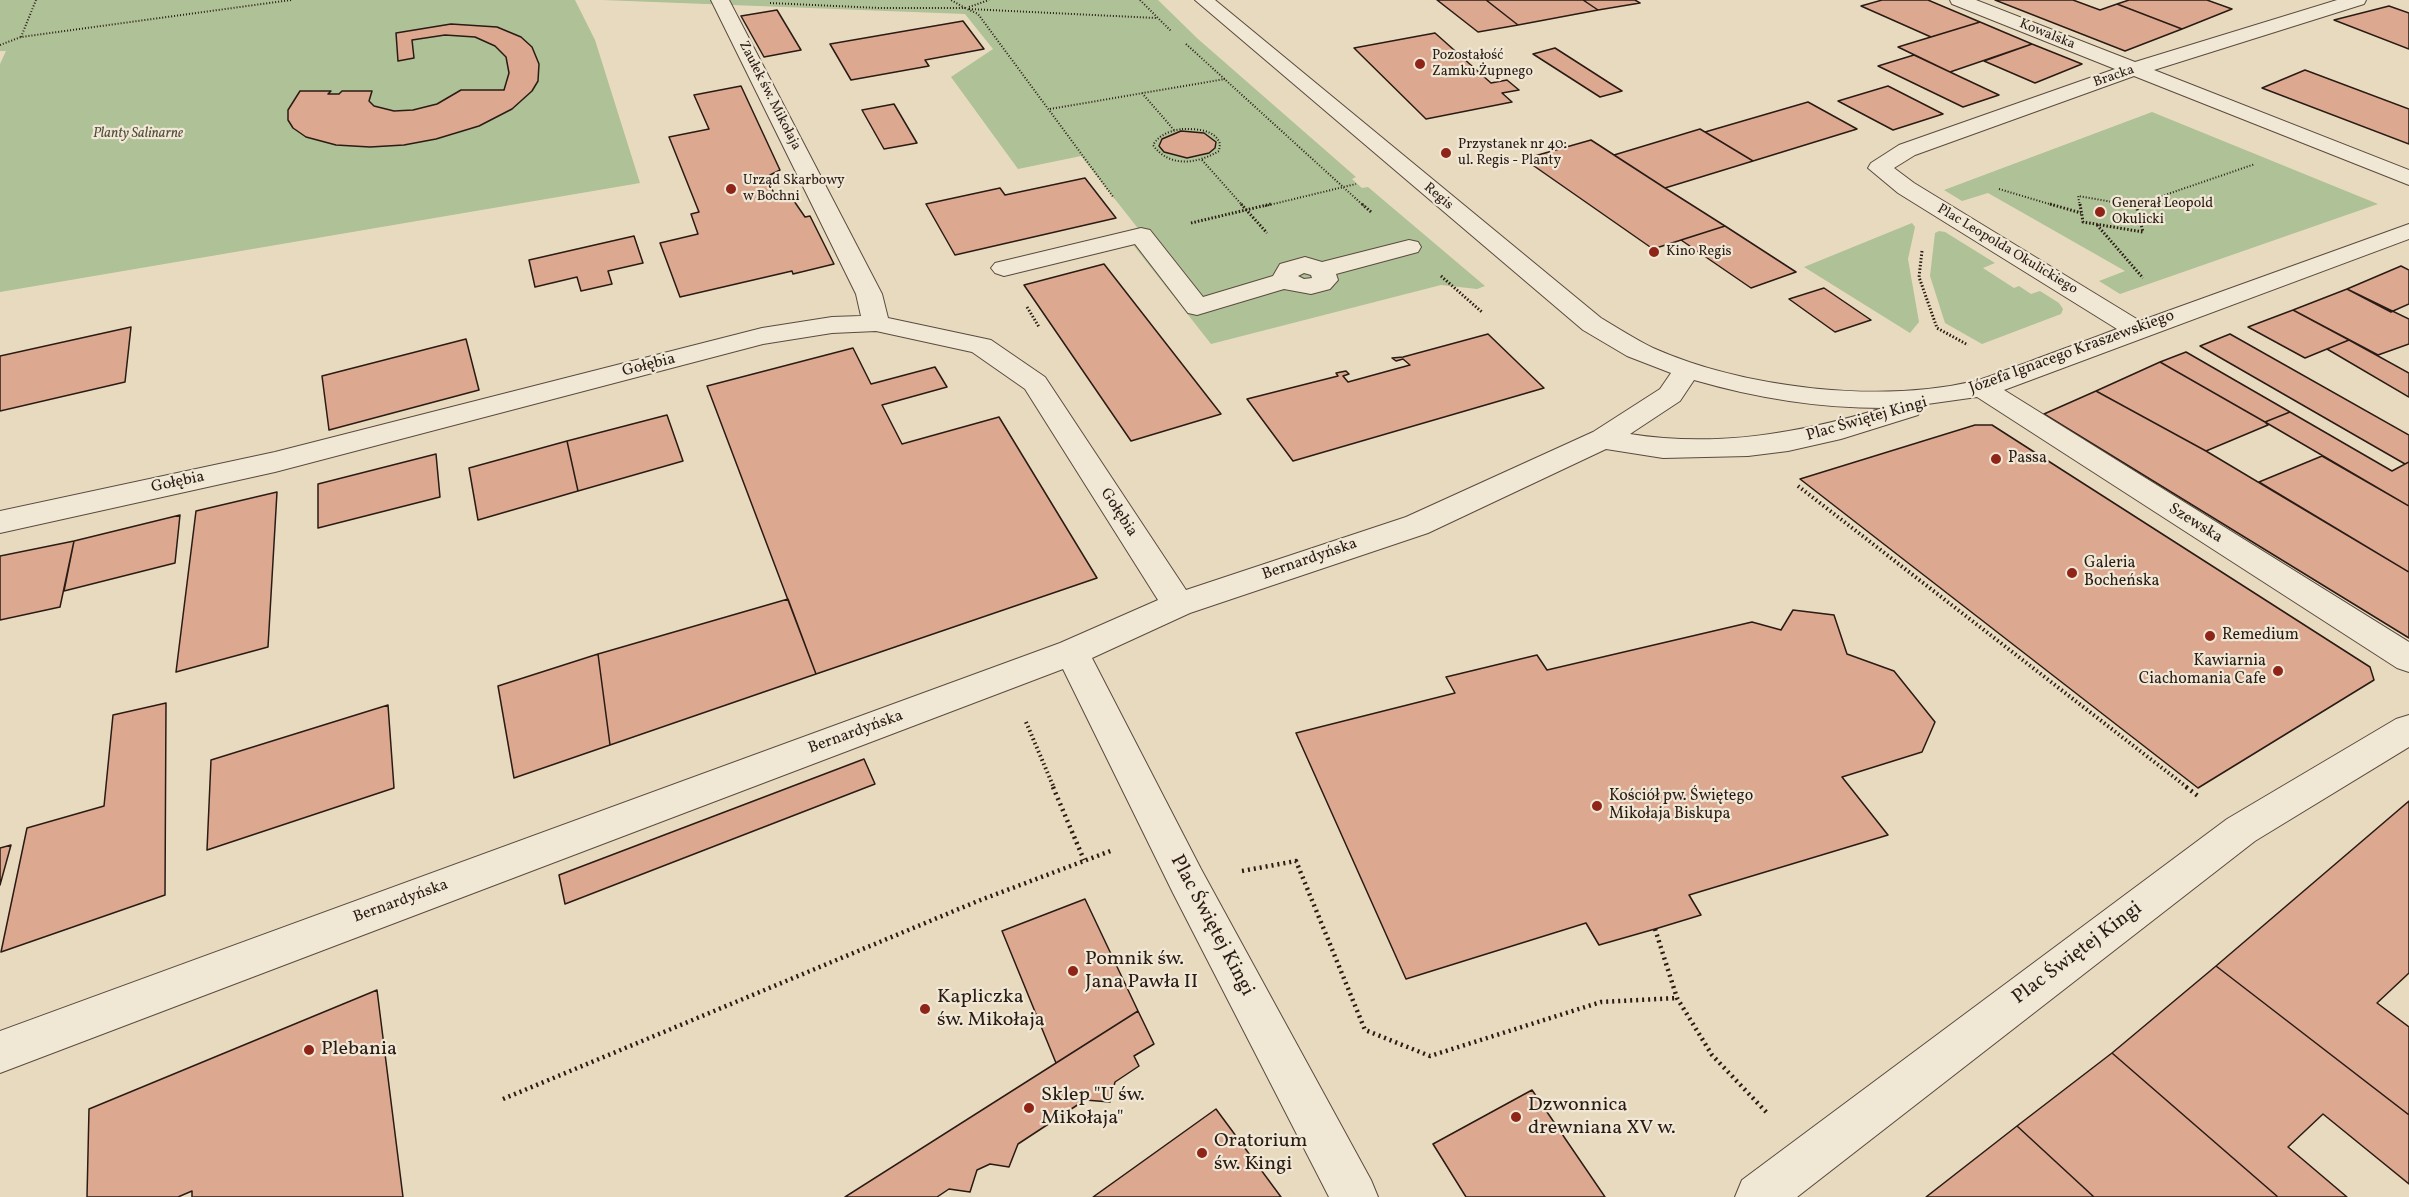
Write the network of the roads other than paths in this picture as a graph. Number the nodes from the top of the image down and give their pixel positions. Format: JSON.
{"nodes":[{"id":1,"x":720,"y":0,"type":"edge"},
{"id":2,"x":1204,"y":0,"type":"edge"},
{"id":3,"x":1959,"y":0,"type":"edge"},
{"id":4,"x":2357,"y":0,"type":"edge"},
{"id":5,"x":2135,"y":69,"type":"junction"},
{"id":6,"x":1879,"y":168,"type":"joint"},
{"id":7,"x":2409,"y":178,"type":"edge"},
{"id":8,"x":2409,"y":231,"type":"edge"},
{"id":9,"x":1409,"y":247,"type":"road end"},
{"id":10,"x":1004,"y":268,"type":"dead end"},
{"id":11,"x":876,"y":323,"type":"junction"},
{"id":12,"x":2137,"y":330,"type":"junction"},
{"id":13,"x":1687,"y":370,"type":"junction"},
{"id":14,"x":1967,"y":391,"type":"junction"},
{"id":15,"x":1603,"y":439,"type":"junction"},
{"id":16,"x":0,"y":522,"type":"edge"},
{"id":17,"x":1178,"y":605,"type":"junction"},
{"id":18,"x":1072,"y":652,"type":"junction"},
{"id":19,"x":2409,"y":659,"type":"edge"},
{"id":20,"x":2409,"y":729,"type":"edge"},
{"id":21,"x":0,"y":1052,"type":"edge"},
{"id":22,"x":1354,"y":1197,"type":"edge"},
{"id":23,"x":1759,"y":1197,"type":"edge"}],
"edges":[{"from":1,"to":11,"type":"street","name":"Zaułek św. Mikołaja"},
{"from":2,"to":13,"type":"street","name":"Regis"},
{"from":3,"to":5,"type":"street","name":"Kowalska"},
{"from":4,"to":5,"type":"street","name":"Bracka"},
{"from":5,"to":6,"type":"street","name":"Bracka"},
{"from":5,"to":7,"type":"street"},
{"from":6,"to":12,"type":"street","name":"Plac Leopolda Okulickiego"},
{"from":8,"to":12,"type":"street","name":"Józefa Ignacego Kraszewskiego"},
{"from":9,"to":10,"type":"street"},
{"from":11,"to":16,"type":"street","name":"Gołębia"},
{"from":11,"to":17,"type":"street","name":"Gołębia"},
{"from":12,"to":14,"type":"street","name":"Józefa Ignacego Kraszewskiego"},
{"from":13,"to":14,"type":"street","name":"Józefa Ignacego Kraszewskiego"},
{"from":13,"to":15,"type":"street","name":"Bernardyńska"},
{"from":14,"to":15,"type":"street","name":"Plac Świętej Kingi"},
{"from":14,"to":19,"type":"street","name":"Szewska"},
{"from":15,"to":17,"type":"street","name":"Bernardyńska"},
{"from":17,"to":18,"type":"street","name":"Bernardyńska"},
{"from":18,"to":21,"type":"street","name":"Bernardyńska"},
{"from":18,"to":22,"type":"street","name":"Plac Świętej Kingi"},
{"from":20,"to":23,"type":"street","name":"Plac Świętej Kingi"}]}
